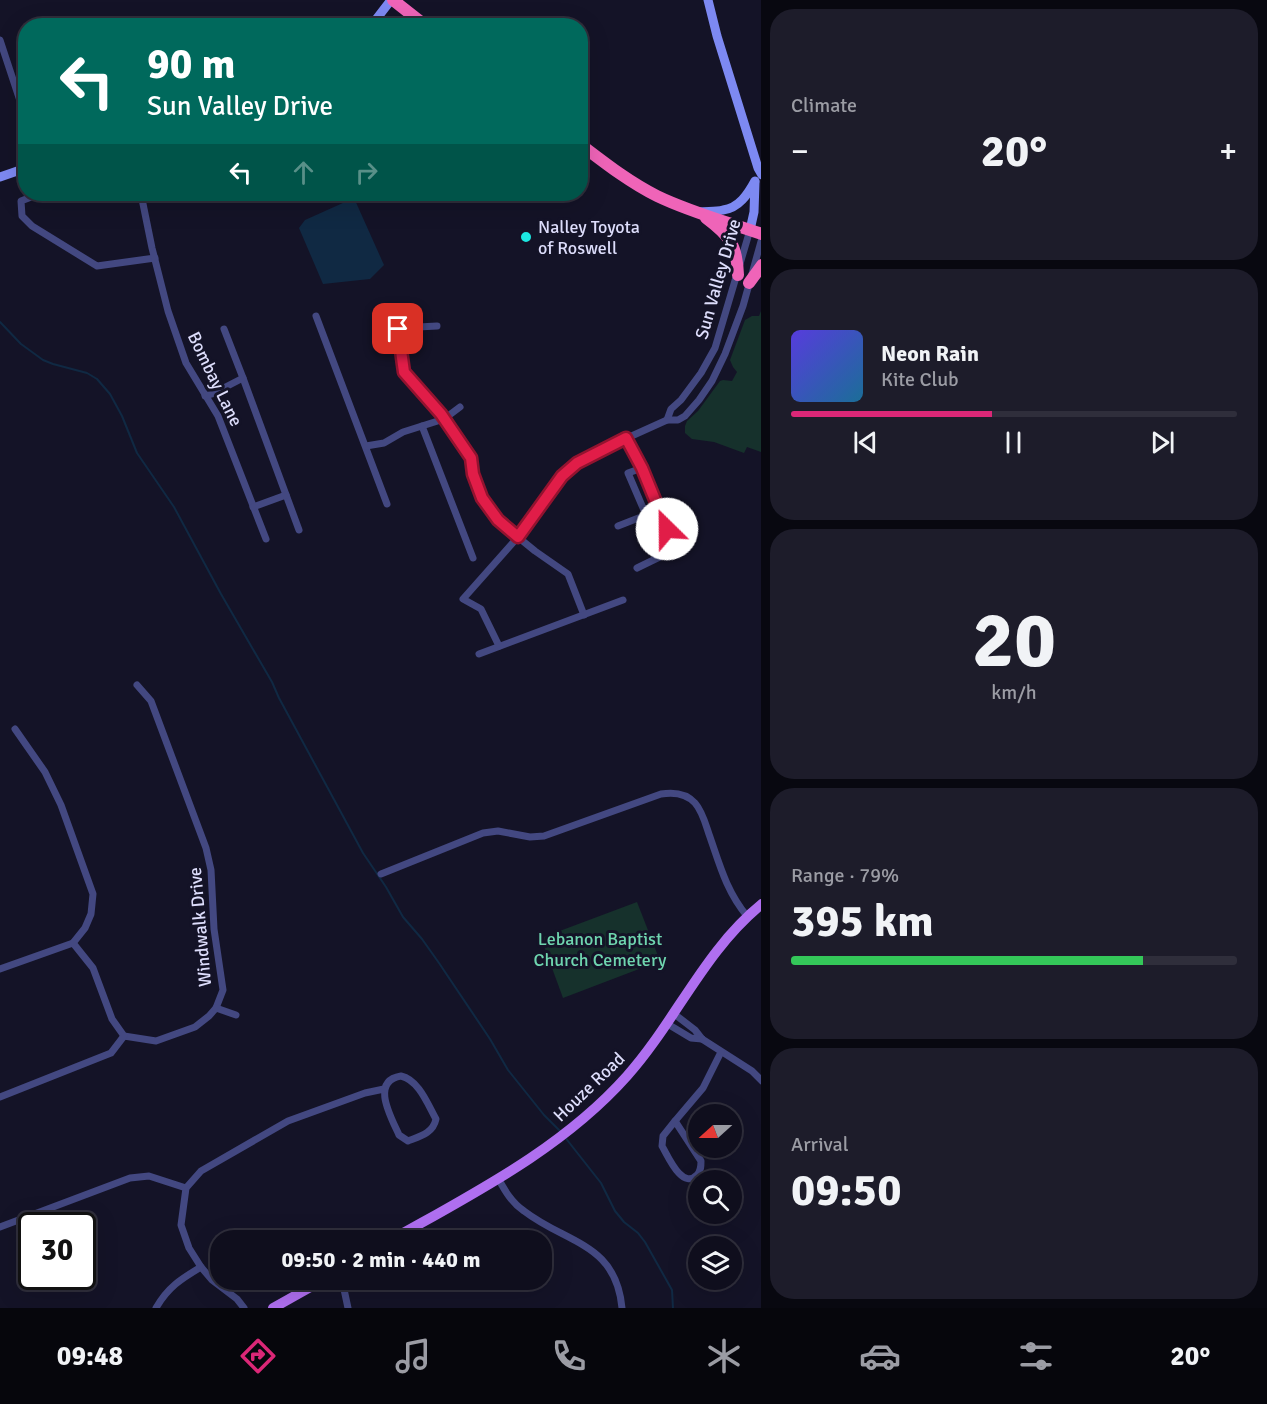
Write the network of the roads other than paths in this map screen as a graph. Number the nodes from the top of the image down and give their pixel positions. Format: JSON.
{"nodes":[{"id":1,"x":392,"y":0,"type":"edge"},
{"id":2,"x":708,"y":0,"type":"edge"},
{"id":3,"x":377,"y":18,"type":"edge"},
{"id":4,"x":416,"y":18,"type":"edge"},
{"id":5,"x":0,"y":40,"type":"edge"},
{"id":6,"x":18,"y":95,"type":"edge"},
{"id":7,"x":588,"y":150,"type":"edge"},
{"id":8,"x":18,"y":171,"type":"edge"},
{"id":9,"x":758,"y":175,"type":"edge"},
{"id":10,"x":0,"y":177,"type":"edge"},
{"id":11,"x":21,"y":201,"type":"edge"},
{"id":12,"x":143,"y":201,"type":"edge"},
{"id":13,"x":698,"y":212,"type":"junction"},
{"id":14,"x":758,"y":234,"type":"edge"},
{"id":15,"x":155,"y":258,"type":"junction"},
{"id":16,"x":761,"y":266,"type":"edge"},
{"id":17,"x":738,"y":275,"type":"junction"},
{"id":18,"x":749,"y":283,"type":"junction"},
{"id":19,"x":316,"y":316,"type":"dead end"},
{"id":20,"x":437,"y":326,"type":"dead end"},
{"id":21,"x":224,"y":329,"type":"dead end"},
{"id":22,"x":380,"y":329,"type":"dead end"},
{"id":23,"x":398,"y":329,"type":"junction"},
{"id":24,"x":243,"y":378,"type":"junction"},
{"id":25,"x":206,"y":396,"type":"junction"},
{"id":26,"x":460,"y":407,"type":"dead end"},
{"id":27,"x":444,"y":419,"type":"junction"},
{"id":28,"x":667,"y":420,"type":"junction"},
{"id":29,"x":422,"y":426,"type":"junction"},
{"id":30,"x":626,"y":438,"type":"junction"},
{"id":31,"x":366,"y":446,"type":"junction"},
{"id":32,"x":642,"y":468,"type":"junction"},
{"id":33,"x":286,"y":495,"type":"junction"},
{"id":34,"x":387,"y":504,"type":"dead end"},
{"id":35,"x":253,"y":507,"type":"junction"},
{"id":36,"x":659,"y":510,"type":"junction"},
{"id":37,"x":646,"y":515,"type":"junction"},
{"id":38,"x":618,"y":526,"type":"dead end"},
{"id":39,"x":299,"y":530,"type":"dead end"},
{"id":40,"x":518,"y":537,"type":"junction"},
{"id":41,"x":266,"y":539,"type":"dead end"},
{"id":42,"x":473,"y":558,"type":"dead end"},
{"id":43,"x":637,"y":568,"type":"dead end"},
{"id":44,"x":623,"y":600,"type":"dead end"},
{"id":45,"x":584,"y":615,"type":"junction"},
{"id":46,"x":499,"y":646,"type":"junction"},
{"id":47,"x":479,"y":654,"type":"dead end"},
{"id":48,"x":137,"y":685,"type":"dead end"},
{"id":49,"x":15,"y":729,"type":"dead end"},
{"id":50,"x":381,"y":874,"type":"dead end"},
{"id":51,"x":761,"y":905,"type":"edge"},
{"id":52,"x":747,"y":916,"type":"junction"},
{"id":53,"x":73,"y":943,"type":"junction"},
{"id":54,"x":0,"y":969,"type":"edge"},
{"id":55,"x":216,"y":1008,"type":"junction"},
{"id":56,"x":236,"y":1015,"type":"dead end"},
{"id":57,"x":669,"y":1018,"type":"junction"},
{"id":58,"x":124,"y":1036,"type":"junction"},
{"id":59,"x":702,"y":1040,"type":"junction"},
{"id":60,"x":721,"y":1052,"type":"junction"},
{"id":61,"x":761,"y":1080,"type":"edge"},
{"id":62,"x":384,"y":1089,"type":"junction"},
{"id":63,"x":0,"y":1097,"type":"edge"},
{"id":64,"x":675,"y":1122,"type":"junction"},
{"id":65,"x":498,"y":1178,"type":"junction"},
{"id":66,"x":186,"y":1188,"type":"junction"},
{"id":67,"x":0,"y":1227,"type":"edge"},
{"id":68,"x":408,"y":1230,"type":"edge"},
{"id":69,"x":201,"y":1267,"type":"junction"},
{"id":70,"x":305,"y":1290,"type":"edge"},
{"id":71,"x":344,"y":1290,"type":"edge"},
{"id":72,"x":156,"y":1308,"type":"edge"},
{"id":73,"x":244,"y":1308,"type":"edge"},
{"id":74,"x":273,"y":1308,"type":"edge"},
{"id":75,"x":348,"y":1308,"type":"edge"},
{"id":76,"x":622,"y":1308,"type":"edge"}],
"edges":[{"from":1,"to":3,"type":"street"},
{"from":1,"to":4,"type":"highway"},
{"from":2,"to":9,"type":"street","name":"Sun Valley Drive"},
{"from":5,"to":6,"type":"street"},
{"from":7,"to":13,"type":"highway"},
{"from":8,"to":10,"type":"street"},
{"from":9,"to":13,"type":"street"},
{"from":9,"to":14,"type":"street","name":"Sun Valley Drive"},
{"from":11,"to":15,"type":"street"},
{"from":12,"to":15,"type":"street","name":"Bombay Lane"},
{"from":13,"to":14,"type":"highway"},
{"from":13,"to":17,"type":"highway"},
{"from":14,"to":17,"type":"street","name":"Sun Valley Drive"},
{"from":14,"to":18,"type":"street","name":"Sun Valley Drive"},
{"from":15,"to":25,"type":"street","name":"Bombay Lane"},
{"from":16,"to":18,"type":"highway"},
{"from":17,"to":28,"type":"street","name":"Sun Valley Drive"},
{"from":18,"to":28,"type":"street","name":"Sun Valley Drive"},
{"from":19,"to":31,"type":"street"},
{"from":20,"to":23,"type":"street"},
{"from":21,"to":24,"type":"street"},
{"from":22,"to":23,"type":"street"},
{"from":23,"to":27,"type":"street"},
{"from":24,"to":25,"type":"street"},
{"from":24,"to":33,"type":"street"},
{"from":25,"to":35,"type":"street","name":"Bombay Lane"},
{"from":26,"to":27,"type":"street"},
{"from":27,"to":29,"type":"street"},
{"from":27,"to":40,"type":"street"},
{"from":28,"to":30,"type":"street","name":"Sun Valley Drive"},
{"from":29,"to":31,"type":"street"},
{"from":29,"to":42,"type":"street"},
{"from":30,"to":32,"type":"street"},
{"from":30,"to":40,"type":"street","name":"Sun Valley Drive"},
{"from":31,"to":34,"type":"street"},
{"from":32,"to":36,"type":"street"},
{"from":32,"to":37,"type":"street"},
{"from":33,"to":35,"type":"street"},
{"from":33,"to":39,"type":"street"},
{"from":35,"to":41,"type":"street","name":"Bombay Lane"},
{"from":36,"to":37,"type":"street"},
{"from":36,"to":43,"type":"street"},
{"from":37,"to":38,"type":"street"},
{"from":40,"to":45,"type":"street"},
{"from":40,"to":46,"type":"street","name":"Sun Valley Drive"},
{"from":44,"to":45,"type":"street"},
{"from":45,"to":46,"type":"street"},
{"from":46,"to":47,"type":"street"},
{"from":48,"to":55,"type":"street","name":"Windwalk Drive"},
{"from":49,"to":53,"type":"street"},
{"from":50,"to":52,"type":"street"},
{"from":51,"to":52,"type":"main road","name":"Houze Road"},
{"from":52,"to":57,"type":"main road","name":"Houze Road"},
{"from":53,"to":54,"type":"street"},
{"from":53,"to":58,"type":"street"},
{"from":55,"to":56,"type":"street"},
{"from":55,"to":58,"type":"street","name":"Windwalk Drive"},
{"from":57,"to":59,"type":"street"},
{"from":57,"to":59,"type":"street"},
{"from":57,"to":65,"type":"main road","name":"Houze Road"},
{"from":58,"to":63,"type":"street"},
{"from":59,"to":60,"type":"street"},
{"from":60,"to":61,"type":"street"},
{"from":60,"to":64,"type":"street"},
{"from":62,"to":62,"type":"street"},
{"from":62,"to":66,"type":"street"},
{"from":64,"to":64,"type":"street"},
{"from":65,"to":68,"type":"main road","name":"Houze Road"},
{"from":65,"to":76,"type":"street"},
{"from":66,"to":67,"type":"street"},
{"from":66,"to":69,"type":"street"},
{"from":69,"to":72,"type":"street"},
{"from":69,"to":73,"type":"street"},
{"from":70,"to":74,"type":"main road"},
{"from":71,"to":75,"type":"street"}]}
